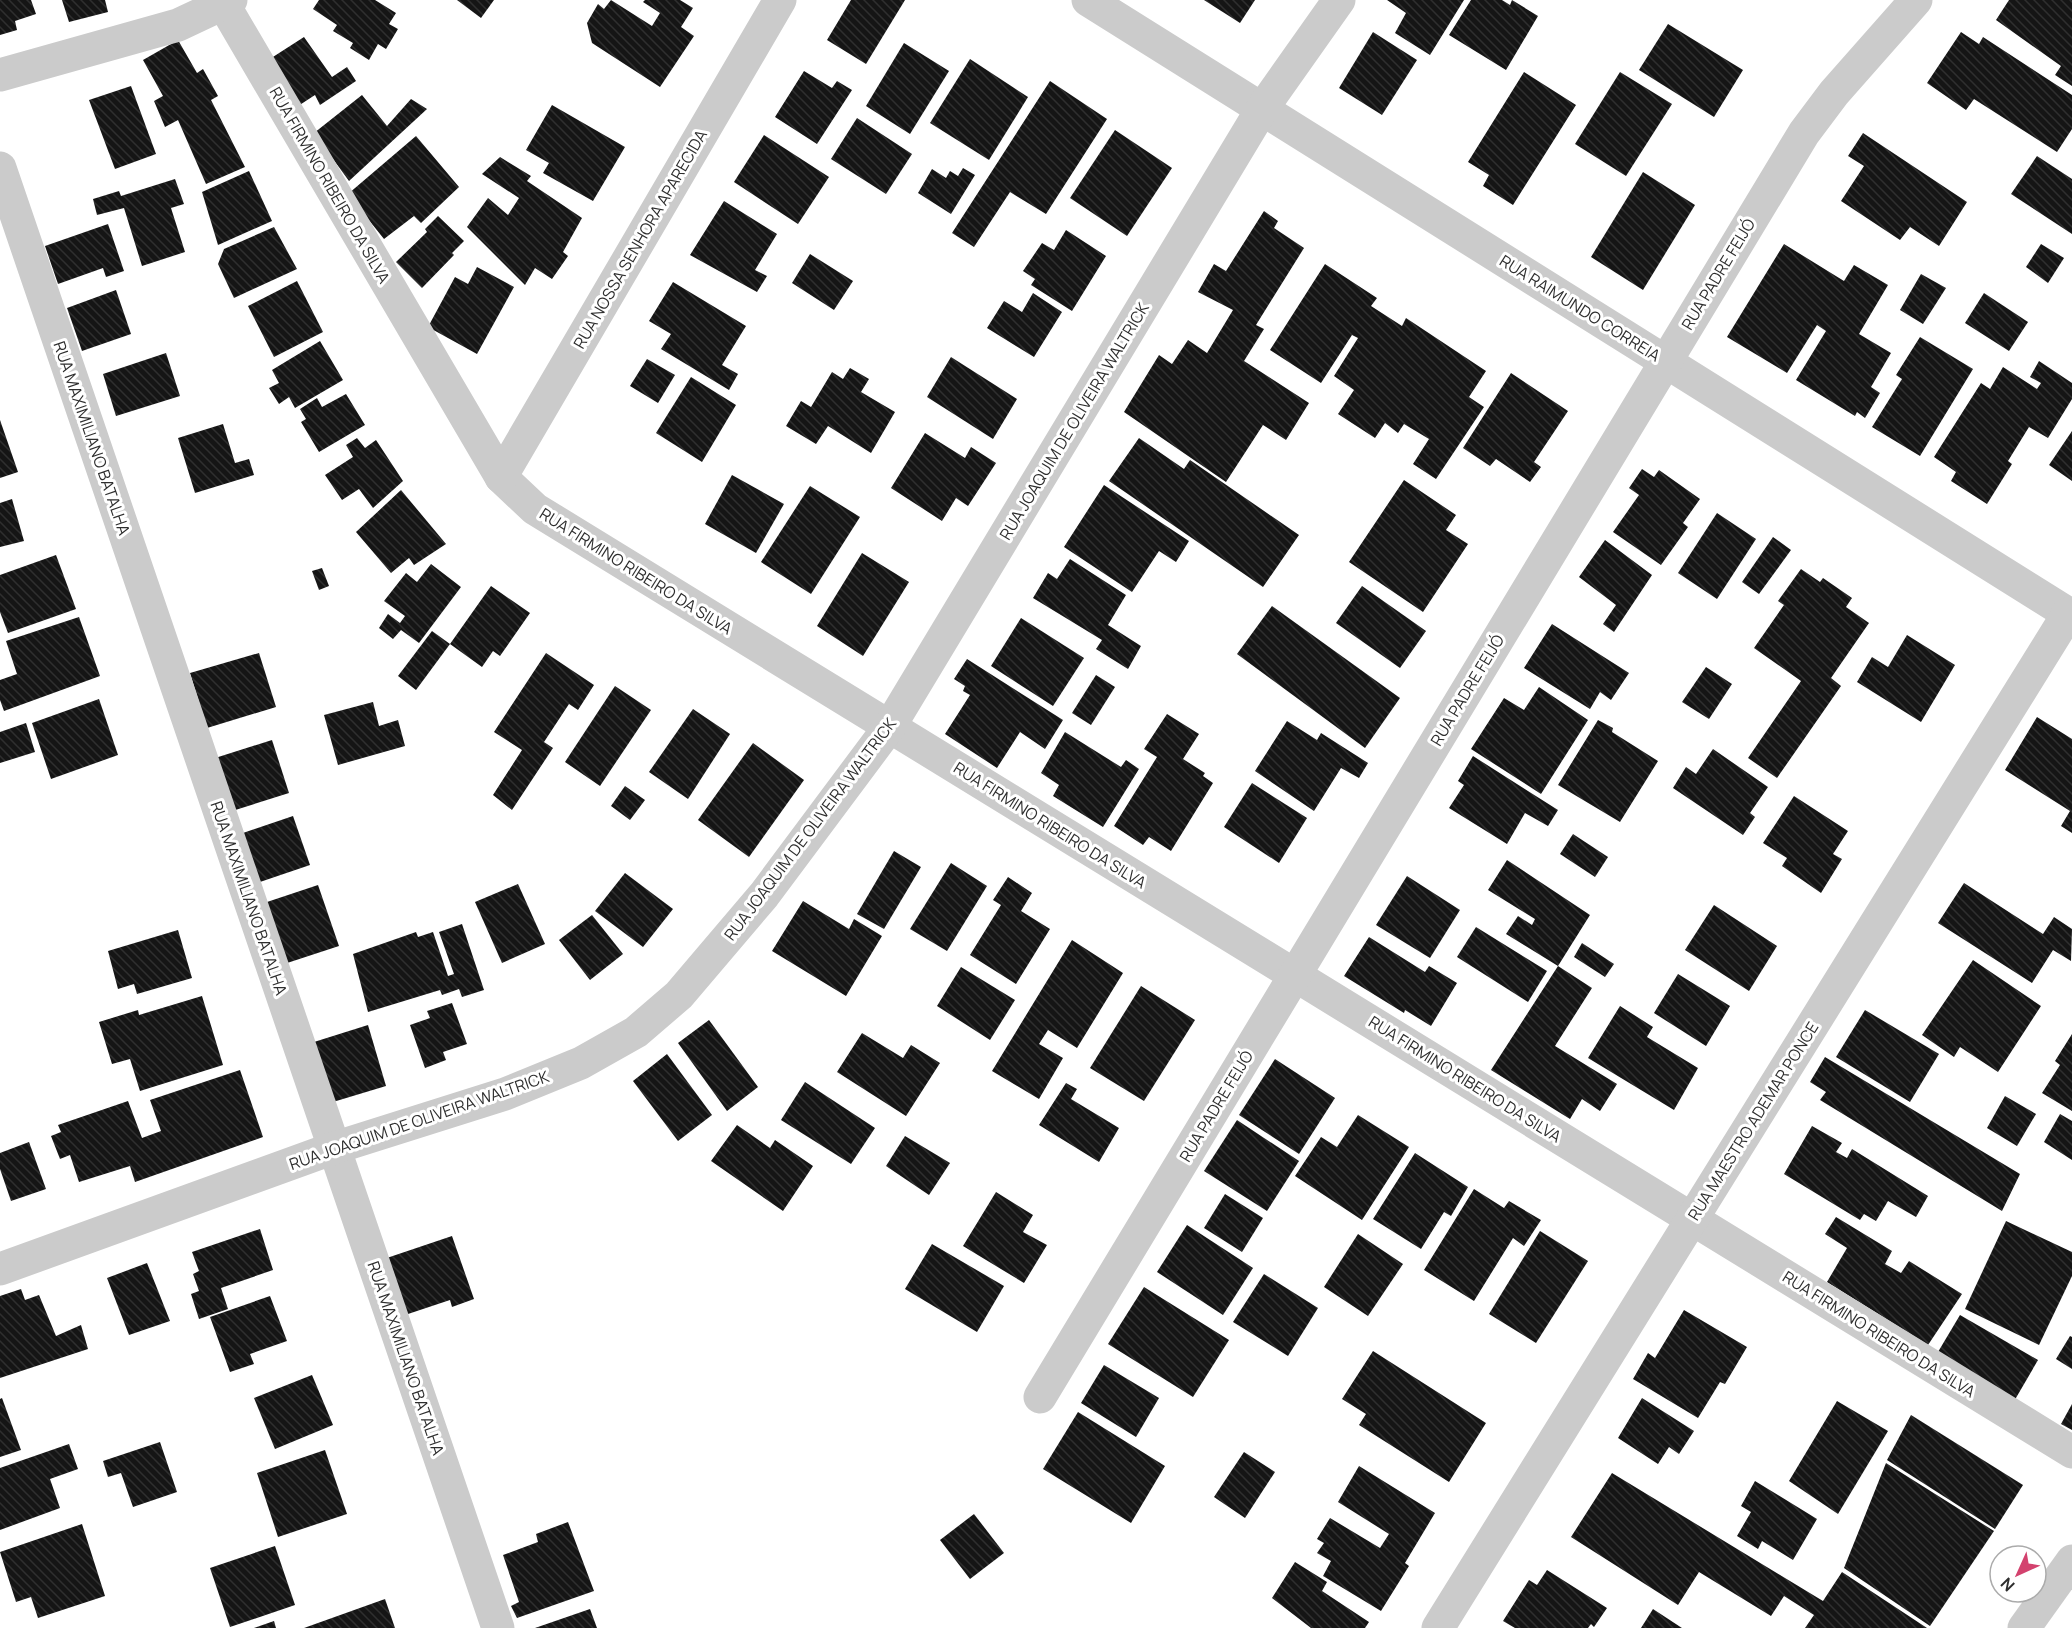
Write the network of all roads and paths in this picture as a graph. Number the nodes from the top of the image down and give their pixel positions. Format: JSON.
{"nodes":[{"id":1,"x":780,"y":0,"type":"edge"},
{"id":2,"x":1088,"y":0,"type":"edge"},
{"id":3,"x":1340,"y":0,"type":"edge"},
{"id":4,"x":1916,"y":0,"type":"edge"},
{"id":5,"x":228,"y":2,"type":"edge"},
{"id":6,"x":0,"y":75,"type":"edge"},
{"id":7,"x":1262,"y":109,"type":"junction"},
{"id":8,"x":0,"y":168,"type":"edge"},
{"id":9,"x":1665,"y":361,"type":"junction"},
{"id":10,"x":501,"y":477,"type":"junction"},
{"id":11,"x":2070,"y":615,"type":"edge"},
{"id":12,"x":890,"y":726,"type":"junction"},
{"id":13,"x":1295,"y":975,"type":"junction"},
{"id":14,"x":334,"y":1148,"type":"junction"},
{"id":15,"x":1692,"y":1219,"type":"junction"},
{"id":16,"x":0,"y":1269,"type":"edge"},
{"id":17,"x":1040,"y":1396,"type":"dead end"},
{"id":18,"x":2072,"y":1452,"type":"edge"},
{"id":19,"x":2072,"y":1561,"type":"edge"},
{"id":20,"x":498,"y":1628,"type":"edge"},
{"id":21,"x":1438,"y":1628,"type":"edge"},
{"id":22,"x":2024,"y":1628,"type":"edge"}],
"edges":[{"from":1,"to":10,"type":"street","name":"RUA NOSSA SENHORA APARECIDA"},
{"from":2,"to":7,"type":"street","name":"RUA RAIMUNDO CORREIA"},
{"from":3,"to":7,"type":"street","name":"RUA JOAQUIM DE OLIVEIRA WALTRICK"},
{"from":4,"to":9,"type":"street","name":"RUA PADRE FEIJÓ"},
{"from":5,"to":6,"type":"street"},
{"from":5,"to":10,"type":"street","name":"RUA FIRMINO RIBEIRO DA SILVA"},
{"from":7,"to":9,"type":"street","name":"RUA RAIMUNDO CORREIA"},
{"from":7,"to":12,"type":"street","name":"RUA JOAQUIM DE OLIVEIRA WALTRICK"},
{"from":8,"to":14,"type":"street","name":"RUA MAXIMILIANO BATALHA"},
{"from":9,"to":11,"type":"street","name":"RUA RAIMUNDO CORREIA"},
{"from":9,"to":13,"type":"street","name":"RUA PADRE FEIJÓ"},
{"from":10,"to":12,"type":"street","name":"RUA FIRMINO RIBEIRO DA SILVA"},
{"from":11,"to":15,"type":"street","name":"RUA MAESTRO ADEMAR PONCE"},
{"from":12,"to":13,"type":"street","name":"RUA FIRMINO RIBEIRO DA SILVA"},
{"from":12,"to":14,"type":"street","name":"RUA JOAQUIM DE OLIVEIRA WALTRICK"},
{"from":13,"to":15,"type":"street","name":"RUA FIRMINO RIBEIRO DA SILVA"},
{"from":13,"to":17,"type":"street","name":"RUA PADRE FEIJÓ"},
{"from":14,"to":16,"type":"street","name":"RUA JOAQUIM DE OLIVEIRA WALTRICK"},
{"from":14,"to":20,"type":"street","name":"RUA MAXIMILIANO BATALHA"},
{"from":15,"to":18,"type":"street","name":"RUA FIRMINO RIBEIRO DA SILVA"},
{"from":15,"to":21,"type":"street","name":"RUA MAESTRO ADEMAR PONCE"},
{"from":19,"to":22,"type":"street"}]}
